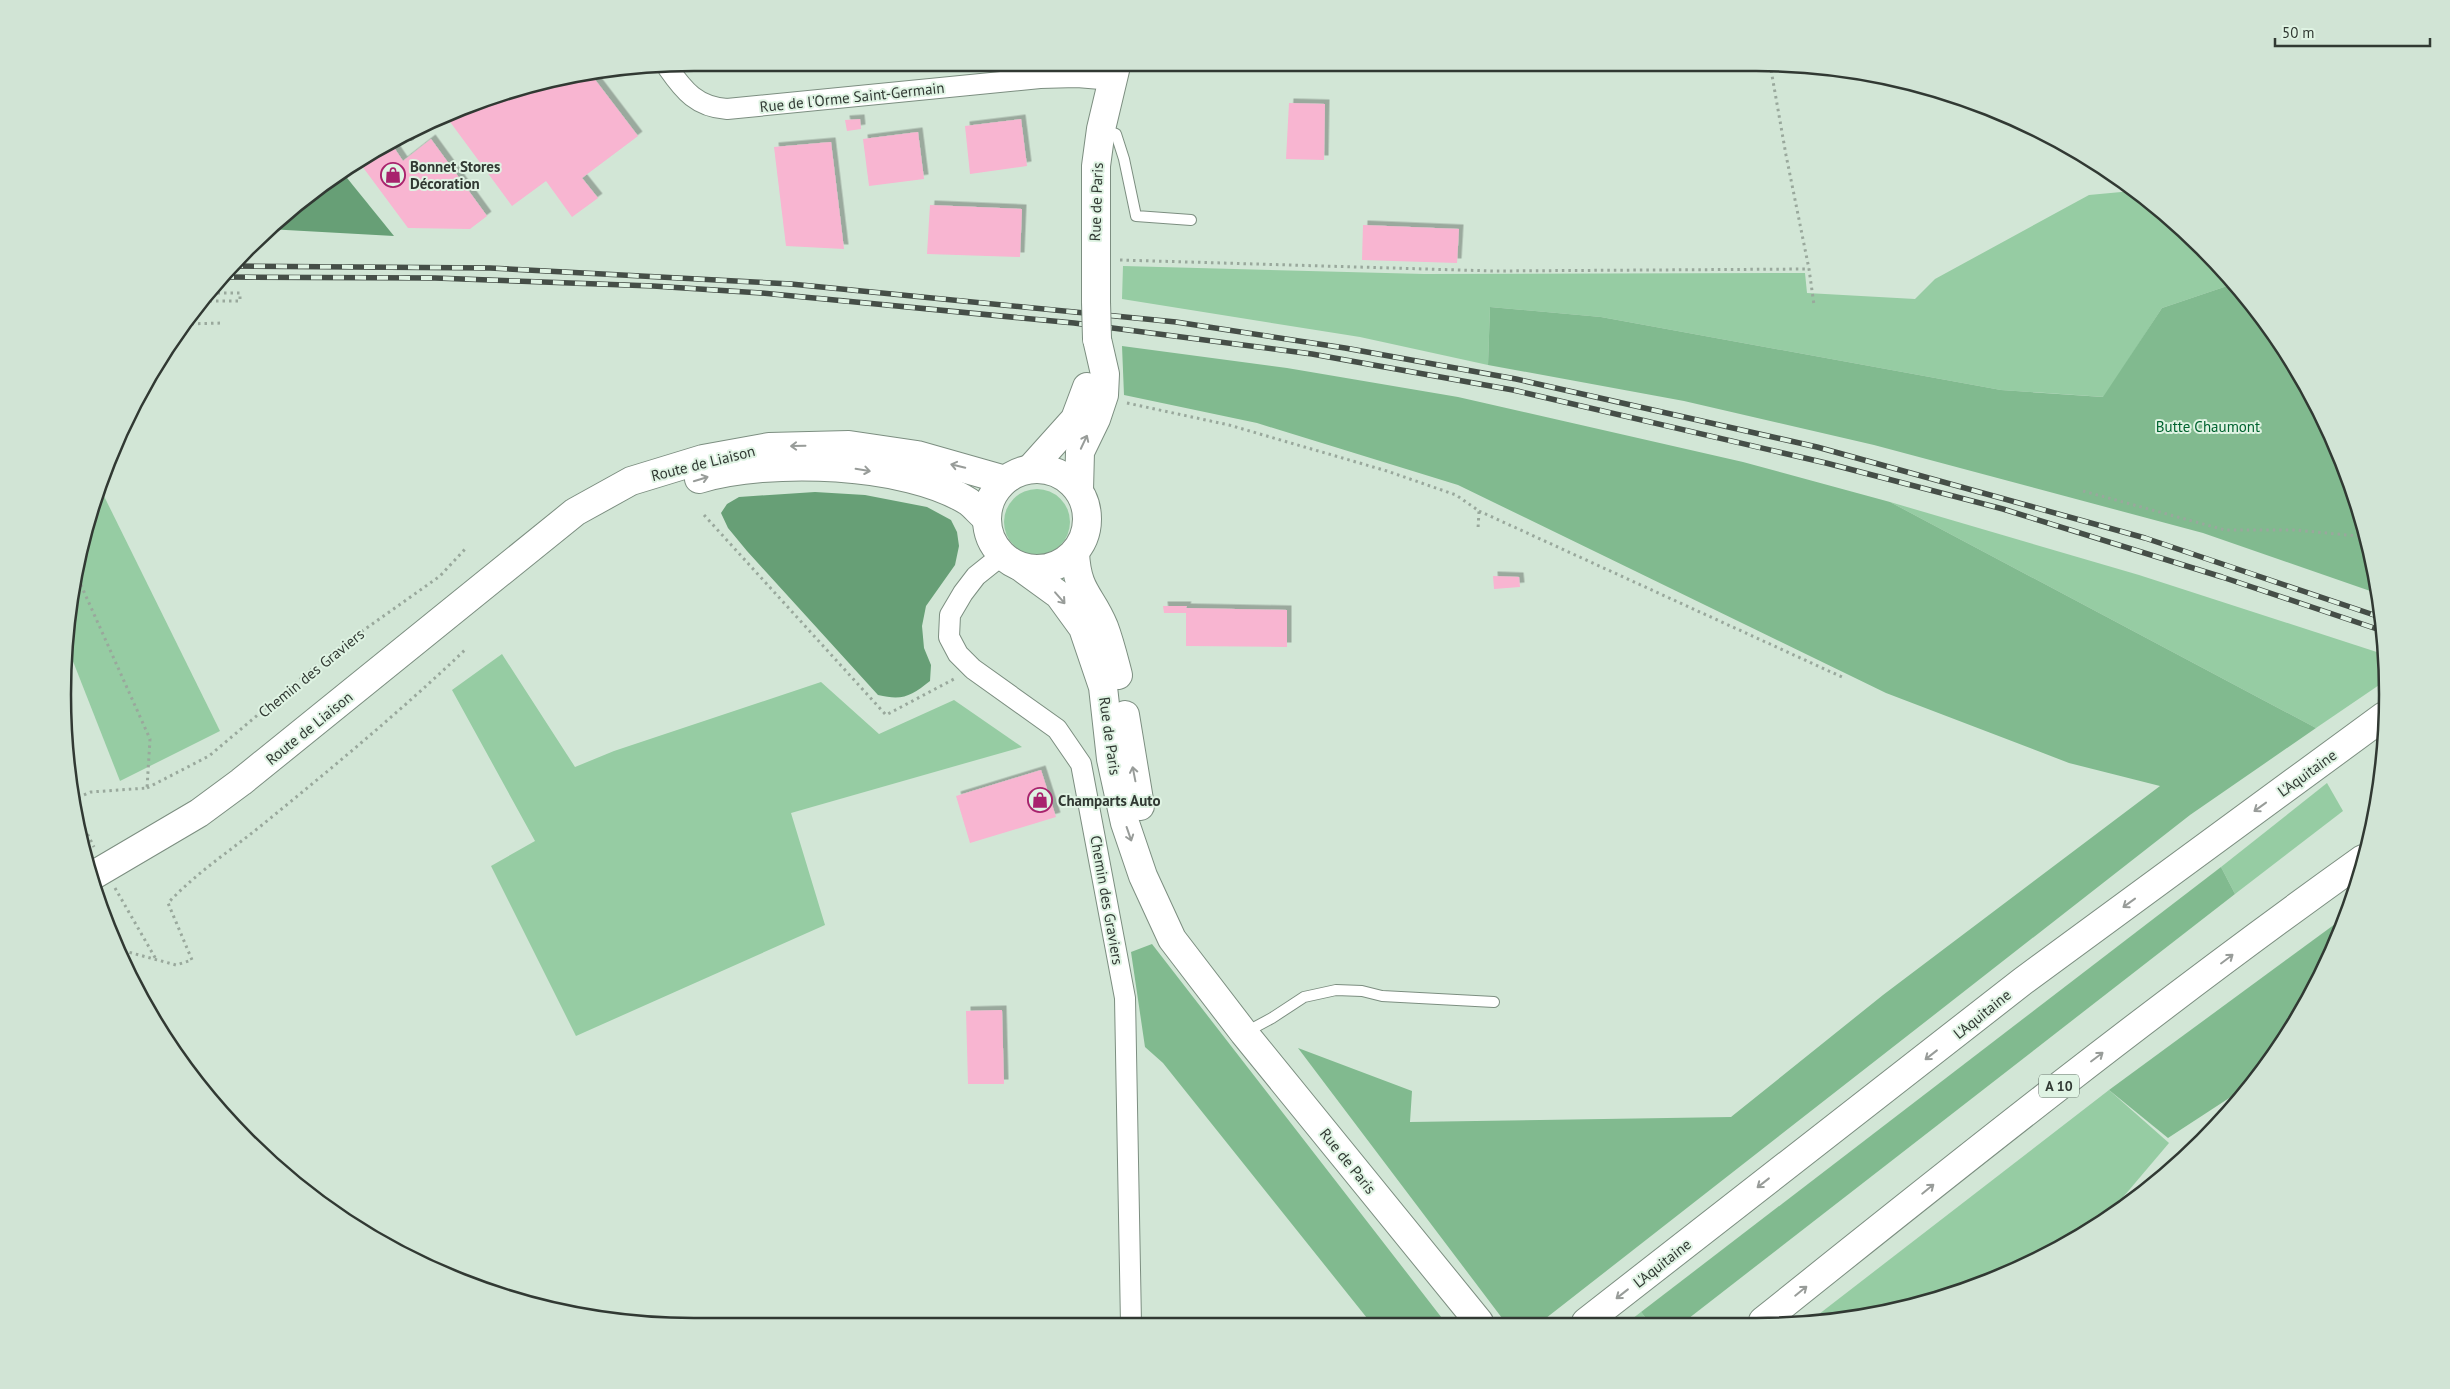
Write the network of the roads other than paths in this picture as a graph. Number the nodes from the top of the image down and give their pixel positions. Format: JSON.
{"nodes":[{"id":1,"x":671,"y":72,"type":"edge"},
{"id":2,"x":1114,"y":73,"type":"edge"},
{"id":3,"x":1101,"y":129,"type":"junction"},
{"id":4,"x":1191,"y":220,"type":"dead end"},
{"id":5,"x":1097,"y":339,"type":"junction"},
{"id":6,"x":1031,"y":468,"type":"junction"},
{"id":7,"x":1005,"y":480,"type":"junction"},
{"id":8,"x":1079,"y":490,"type":"junction"},
{"id":9,"x":986,"y":518,"type":"junction"},
{"id":10,"x":1075,"y":552,"type":"junction"},
{"id":11,"x":513,"y":561,"type":"junction"},
{"id":12,"x":1012,"y":562,"type":"junction"},
{"id":13,"x":2378,"y":721,"type":"edge"},
{"id":14,"x":2355,"y":864,"type":"edge"},
{"id":15,"x":98,"y":873,"type":"edge"},
{"id":16,"x":1218,"y":999,"type":"junction"},
{"id":17,"x":1494,"y":1002,"type":"dead end"},
{"id":18,"x":1244,"y":1032,"type":"junction"},
{"id":19,"x":1768,"y":1317,"type":"edge"},
{"id":20,"x":1131,"y":1318,"type":"edge"},
{"id":21,"x":1476,"y":1318,"type":"edge"},
{"id":22,"x":1591,"y":1318,"type":"edge"}],
"edges":[{"from":1,"to":2,"type":"street","name":"Rue de l'Orme Saint-Germain"},
{"from":2,"to":3,"type":"main road","name":"Rue de Paris"},
{"from":3,"to":4,"type":"lane"},
{"from":3,"to":5,"type":"main road","name":"Rue de Paris","bridge":true},
{"from":5,"to":6,"type":"main road","name":"Rue de Paris"},
{"from":8,"to":5,"type":"main road","name":"Rue de Paris","one_way":true},
{"from":6,"to":7,"type":"main road"},
{"from":6,"to":8,"type":"main road"},
{"from":7,"to":9,"type":"main road"},
{"from":7,"to":11,"type":"main road","name":"Route de Liaison","one_way":true},
{"from":8,"to":10,"type":"main road"},
{"from":11,"to":9,"type":"main road","name":"Route de Liaison","one_way":true},
{"from":9,"to":12,"type":"main road"},
{"from":10,"to":12,"type":"main road"},
{"from":16,"to":10,"type":"main road","name":"Rue de Paris","one_way":true},
{"from":11,"to":15,"type":"main road","name":"Route de Liaison"},
{"from":12,"to":16,"type":"main road","name":"Rue de Paris","one_way":true},
{"from":12,"to":20,"type":"street","name":"Chemin des Graviers"},
{"from":13,"to":22,"type":"main road","name":"L'Aquitaine","one_way":true},
{"from":19,"to":14,"type":"main road","number":"A 10","one_way":true},
{"from":16,"to":18,"type":"main road","name":"Rue de Paris"},
{"from":17,"to":18,"type":"lane"},
{"from":18,"to":21,"type":"main road","name":"Rue de Paris"}]}
